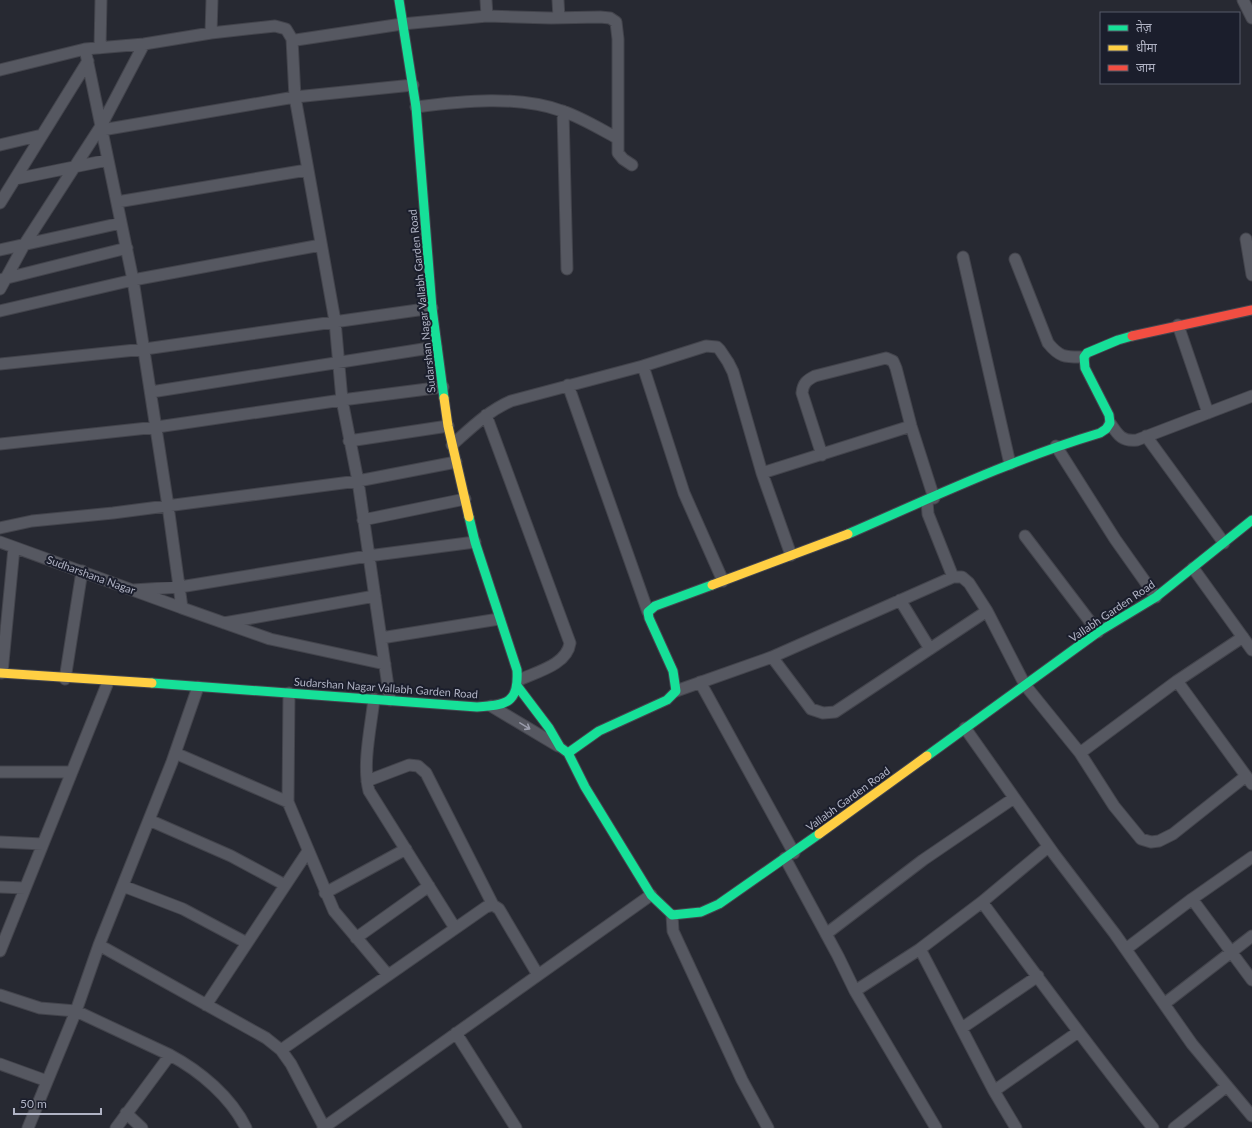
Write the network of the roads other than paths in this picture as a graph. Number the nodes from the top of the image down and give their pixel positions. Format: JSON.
{"nodes":[{"id":1,"x":101,"y":0,"type":"edge"},
{"id":2,"x":212,"y":0,"type":"edge"},
{"id":3,"x":399,"y":0,"type":"edge"},
{"id":4,"x":486,"y":0,"type":"edge"},
{"id":5,"x":558,"y":0,"type":"edge"},
{"id":6,"x":1243,"y":0,"type":"edge"},
{"id":7,"x":487,"y":16,"type":"junction"},
{"id":8,"x":559,"y":18,"type":"junction"},
{"id":9,"x":1252,"y":18,"type":"edge"},
{"id":10,"x":402,"y":24,"type":"junction"},
{"id":11,"x":211,"y":34,"type":"junction"},
{"id":12,"x":292,"y":39,"type":"junction"},
{"id":13,"x":144,"y":44,"type":"junction"},
{"id":14,"x":100,"y":48,"type":"junction"},
{"id":15,"x":85,"y":49,"type":"junction"},
{"id":16,"x":88,"y":61,"type":"junction"},
{"id":17,"x":0,"y":70,"type":"edge"},
{"id":18,"x":413,"y":85,"type":"junction"},
{"id":19,"x":295,"y":97,"type":"junction"},
{"id":20,"x":416,"y":107,"type":"junction"},
{"id":21,"x":563,"y":111,"type":"junction"},
{"id":22,"x":101,"y":128,"type":"junction"},
{"id":23,"x":42,"y":135,"type":"junction"},
{"id":24,"x":617,"y":138,"type":"junction"},
{"id":25,"x":0,"y":145,"type":"edge"},
{"id":26,"x":108,"y":160,"type":"junction"},
{"id":27,"x":632,"y":164,"type":"dead end"},
{"id":28,"x":74,"y":167,"type":"junction"},
{"id":29,"x":307,"y":170,"type":"junction"},
{"id":30,"x":15,"y":179,"type":"junction"},
{"id":31,"x":117,"y":202,"type":"junction"},
{"id":32,"x":0,"y":203,"type":"edge"},
{"id":33,"x":121,"y":223,"type":"junction"},
{"id":34,"x":1246,"y":239,"type":"dead end"},
{"id":35,"x":24,"y":245,"type":"junction"},
{"id":36,"x":322,"y":245,"type":"junction"},
{"id":37,"x":126,"y":248,"type":"junction"},
{"id":38,"x":0,"y":250,"type":"edge"},
{"id":39,"x":963,"y":257,"type":"dead end"},
{"id":40,"x":1015,"y":259,"type":"dead end"},
{"id":41,"x":567,"y":269,"type":"dead end"},
{"id":42,"x":1252,"y":275,"type":"edge"},
{"id":43,"x":3,"y":279,"type":"edge"},
{"id":44,"x":133,"y":280,"type":"junction"},
{"id":45,"x":0,"y":289,"type":"edge"},
{"id":46,"x":432,"y":308,"type":"junction"},
{"id":47,"x":1252,"y":310,"type":"edge"},
{"id":48,"x":0,"y":311,"type":"edge"},
{"id":49,"x":335,"y":321,"type":"junction"},
{"id":50,"x":1178,"y":325,"type":"junction"},
{"id":51,"x":436,"y":347,"type":"junction"},
{"id":52,"x":145,"y":349,"type":"junction"},
{"id":53,"x":1084,"y":357,"type":"junction"},
{"id":54,"x":338,"y":363,"type":"junction"},
{"id":55,"x":0,"y":364,"type":"edge"},
{"id":56,"x":643,"y":366,"type":"junction"},
{"id":57,"x":568,"y":385,"type":"junction"},
{"id":58,"x":443,"y":387,"type":"junction"},
{"id":59,"x":152,"y":392,"type":"junction"},
{"id":60,"x":1252,"y":396,"type":"edge"},
{"id":61,"x":342,"y":400,"type":"junction"},
{"id":62,"x":1208,"y":413,"type":"junction"},
{"id":63,"x":486,"y":415,"type":"junction"},
{"id":64,"x":1110,"y":423,"type":"junction"},
{"id":65,"x":448,"y":426,"type":"junction"},
{"id":66,"x":911,"y":426,"type":"junction"},
{"id":67,"x":157,"y":427,"type":"junction"},
{"id":68,"x":1146,"y":436,"type":"junction"},
{"id":69,"x":349,"y":441,"type":"junction"},
{"id":70,"x":0,"y":444,"type":"edge"},
{"id":71,"x":452,"y":445,"type":"junction"},
{"id":72,"x":1056,"y":446,"type":"junction"},
{"id":73,"x":822,"y":455,"type":"junction"},
{"id":74,"x":456,"y":462,"type":"junction"},
{"id":75,"x":1010,"y":464,"type":"junction"},
{"id":76,"x":762,"y":473,"type":"junction"},
{"id":77,"x":358,"y":481,"type":"junction"},
{"id":78,"x":465,"y":499,"type":"junction"},
{"id":79,"x":930,"y":500,"type":"junction"},
{"id":80,"x":168,"y":506,"type":"junction"},
{"id":81,"x":363,"y":520,"type":"junction"},
{"id":82,"x":1252,"y":520,"type":"edge"},
{"id":83,"x":0,"y":528,"type":"edge"},
{"id":84,"x":1025,"y":536,"type":"dead end"},
{"id":85,"x":0,"y":542,"type":"edge"},
{"id":86,"x":475,"y":542,"type":"junction"},
{"id":87,"x":1224,"y":543,"type":"junction"},
{"id":88,"x":14,"y":548,"type":"junction"},
{"id":89,"x":790,"y":555,"type":"junction"},
{"id":90,"x":368,"y":556,"type":"junction"},
{"id":91,"x":1193,"y":568,"type":"junction"},
{"id":92,"x":82,"y":572,"type":"junction"},
{"id":93,"x":953,"y":577,"type":"junction"},
{"id":94,"x":723,"y":581,"type":"junction"},
{"id":95,"x":180,"y":587,"type":"junction"},
{"id":96,"x":133,"y":590,"type":"junction"},
{"id":97,"x":5,"y":592,"type":"edge"},
{"id":98,"x":375,"y":596,"type":"junction"},
{"id":99,"x":1156,"y":597,"type":"junction"},
{"id":100,"x":900,"y":600,"type":"junction"},
{"id":101,"x":182,"y":608,"type":"junction"},
{"id":102,"x":987,"y":611,"type":"junction"},
{"id":103,"x":648,"y":612,"type":"junction"},
{"id":104,"x":499,"y":619,"type":"junction"},
{"id":105,"x":223,"y":623,"type":"junction"},
{"id":106,"x":1098,"y":632,"type":"junction"},
{"id":107,"x":1243,"y":637,"type":"junction"},
{"id":108,"x":381,"y":638,"type":"junction"},
{"id":109,"x":930,"y":649,"type":"junction"},
{"id":110,"x":1252,"y":650,"type":"edge"},
{"id":111,"x":772,"y":657,"type":"junction"},
{"id":112,"x":385,"y":664,"type":"junction"},
{"id":113,"x":1,"y":673,"type":"edge"},
{"id":114,"x":65,"y":678,"type":"junction"},
{"id":115,"x":1177,"y":681,"type":"junction"},
{"id":116,"x":108,"y":682,"type":"junction"},
{"id":117,"x":700,"y":682,"type":"junction"},
{"id":118,"x":518,"y":684,"type":"junction"},
{"id":119,"x":1025,"y":685,"type":"junction"},
{"id":120,"x":198,"y":687,"type":"junction"},
{"id":121,"x":676,"y":691,"type":"junction"},
{"id":122,"x":289,"y":693,"type":"junction"},
{"id":123,"x":374,"y":699,"type":"junction"},
{"id":124,"x":390,"y":700,"type":"junction"},
{"id":125,"x":491,"y":706,"type":"junction"},
{"id":126,"x":965,"y":728,"type":"junction"},
{"id":127,"x":564,"y":750,"type":"junction"},
{"id":128,"x":175,"y":753,"type":"junction"},
{"id":129,"x":1080,"y":753,"type":"junction"},
{"id":130,"x":0,"y":772,"type":"edge"},
{"id":131,"x":72,"y":772,"type":"junction"},
{"id":132,"x":1249,"y":780,"type":"edge"},
{"id":133,"x":367,"y":781,"type":"junction"},
{"id":134,"x":1014,"y":798,"type":"junction"},
{"id":135,"x":288,"y":802,"type":"junction"},
{"id":136,"x":149,"y":820,"type":"junction"},
{"id":137,"x":0,"y":842,"type":"edge"},
{"id":138,"x":43,"y":844,"type":"junction"},
{"id":139,"x":1048,"y":846,"type":"junction"},
{"id":140,"x":406,"y":849,"type":"junction"},
{"id":141,"x":308,"y":851,"type":"junction"},
{"id":142,"x":790,"y":856,"type":"junction"},
{"id":143,"x":1252,"y":858,"type":"edge"},
{"id":144,"x":285,"y":885,"type":"junction"},
{"id":145,"x":123,"y":886,"type":"junction"},
{"id":146,"x":429,"y":886,"type":"junction"},
{"id":147,"x":0,"y":887,"type":"edge"},
{"id":148,"x":25,"y":888,"type":"junction"},
{"id":149,"x":325,"y":892,"type":"junction"},
{"id":150,"x":652,"y":895,"type":"junction"},
{"id":151,"x":1192,"y":898,"type":"junction"},
{"id":152,"x":982,"y":902,"type":"junction"},
{"id":153,"x":493,"y":905,"type":"junction"},
{"id":154,"x":672,"y":915,"type":"junction"},
{"id":155,"x":455,"y":928,"type":"junction"},
{"id":156,"x":826,"y":934,"type":"junction"},
{"id":157,"x":1252,"y":936,"type":"edge"},
{"id":158,"x":356,"y":938,"type":"junction"},
{"id":159,"x":247,"y":943,"type":"junction"},
{"id":160,"x":99,"y":945,"type":"junction"},
{"id":161,"x":920,"y":949,"type":"junction"},
{"id":162,"x":1126,"y":949,"type":"junction"},
{"id":163,"x":0,"y":951,"type":"edge"},
{"id":164,"x":1231,"y":952,"type":"junction"},
{"id":165,"x":388,"y":975,"type":"junction"},
{"id":166,"x":538,"y":975,"type":"junction"},
{"id":167,"x":1038,"y":976,"type":"junction"},
{"id":168,"x":1252,"y":980,"type":"edge"},
{"id":169,"x":855,"y":991,"type":"junction"},
{"id":170,"x":0,"y":995,"type":"edge"},
{"id":171,"x":1164,"y":1004,"type":"junction"},
{"id":172,"x":206,"y":1005,"type":"junction"},
{"id":173,"x":76,"y":1011,"type":"junction"},
{"id":174,"x":962,"y":1028,"type":"junction"},
{"id":175,"x":1078,"y":1032,"type":"junction"},
{"id":176,"x":456,"y":1033,"type":"junction"},
{"id":177,"x":281,"y":1050,"type":"junction"},
{"id":178,"x":170,"y":1055,"type":"junction"},
{"id":179,"x":0,"y":1064,"type":"edge"},
{"id":180,"x":47,"y":1080,"type":"junction"},
{"id":181,"x":1227,"y":1086,"type":"junction"},
{"id":182,"x":994,"y":1091,"type":"junction"},
{"id":183,"x":126,"y":1113,"type":"junction"},
{"id":184,"x":1252,"y":1116,"type":"edge"},
{"id":185,"x":28,"y":1128,"type":"edge"},
{"id":186,"x":116,"y":1128,"type":"edge"},
{"id":187,"x":142,"y":1128,"type":"edge"},
{"id":188,"x":246,"y":1128,"type":"edge"},
{"id":189,"x":324,"y":1128,"type":"edge"},
{"id":190,"x":516,"y":1128,"type":"edge"},
{"id":191,"x":768,"y":1128,"type":"edge"},
{"id":192,"x":936,"y":1128,"type":"edge"},
{"id":193,"x":1016,"y":1128,"type":"edge"},
{"id":194,"x":1153,"y":1128,"type":"edge"},
{"id":195,"x":1174,"y":1128,"type":"edge"}],
"edges":[{"from":1,"to":14,"type":"street"},
{"from":2,"to":11,"type":"street"},
{"from":3,"to":10,"type":"street","name":"Sudarshan Nagar Vallabh Garden Road"},
{"from":4,"to":7,"type":"street"},
{"from":5,"to":8,"type":"street"},
{"from":6,"to":9,"type":"street"},
{"from":7,"to":8,"type":"street"},
{"from":7,"to":10,"type":"street"},
{"from":8,"to":24,"type":"street"},
{"from":10,"to":12,"type":"street"},
{"from":10,"to":18,"type":"street","name":"Sudarshan Nagar Vallabh Garden Road"},
{"from":11,"to":12,"type":"street"},
{"from":11,"to":13,"type":"street"},
{"from":12,"to":19,"type":"street"},
{"from":13,"to":14,"type":"street"},
{"from":13,"to":22,"type":"street"},
{"from":14,"to":15,"type":"street"},
{"from":15,"to":16,"type":"street"},
{"from":15,"to":17,"type":"street"},
{"from":16,"to":22,"type":"street"},
{"from":16,"to":23,"type":"street"},
{"from":18,"to":19,"type":"street"},
{"from":18,"to":20,"type":"street","name":"Sudarshan Nagar Vallabh Garden Road"},
{"from":19,"to":22,"type":"street"},
{"from":19,"to":29,"type":"street"},
{"from":20,"to":21,"type":"street"},
{"from":20,"to":46,"type":"street","name":"Sudarshan Nagar Vallabh Garden Road"},
{"from":21,"to":24,"type":"street"},
{"from":21,"to":41,"type":"street"},
{"from":22,"to":26,"type":"street"},
{"from":22,"to":28,"type":"street"},
{"from":23,"to":25,"type":"street"},
{"from":23,"to":30,"type":"street"},
{"from":24,"to":27,"type":"street"},
{"from":26,"to":28,"type":"street"},
{"from":26,"to":31,"type":"street"},
{"from":28,"to":30,"type":"street"},
{"from":28,"to":35,"type":"street"},
{"from":29,"to":31,"type":"street"},
{"from":29,"to":36,"type":"street"},
{"from":30,"to":32,"type":"street"},
{"from":31,"to":33,"type":"street"},
{"from":33,"to":35,"type":"street"},
{"from":33,"to":37,"type":"street"},
{"from":34,"to":42,"type":"street"},
{"from":35,"to":38,"type":"street"},
{"from":35,"to":43,"type":"street"},
{"from":36,"to":44,"type":"street"},
{"from":36,"to":49,"type":"street"},
{"from":37,"to":43,"type":"street"},
{"from":37,"to":44,"type":"street"},
{"from":39,"to":75,"type":"street"},
{"from":40,"to":53,"type":"street"},
{"from":43,"to":45,"type":"street"},
{"from":44,"to":48,"type":"street"},
{"from":44,"to":52,"type":"street"},
{"from":46,"to":49,"type":"street"},
{"from":46,"to":51,"type":"street","name":"Sudarshan Nagar Vallabh Garden Road"},
{"from":47,"to":50,"type":"street"},
{"from":49,"to":52,"type":"street"},
{"from":49,"to":54,"type":"street"},
{"from":50,"to":53,"type":"street"},
{"from":50,"to":62,"type":"street"},
{"from":51,"to":54,"type":"street"},
{"from":51,"to":58,"type":"street","name":"Sudarshan Nagar Vallabh Garden Road"},
{"from":52,"to":55,"type":"street"},
{"from":52,"to":59,"type":"street"},
{"from":53,"to":64,"type":"street"},
{"from":54,"to":59,"type":"street"},
{"from":54,"to":61,"type":"street"},
{"from":56,"to":57,"type":"street"},
{"from":56,"to":76,"type":"street"},
{"from":56,"to":94,"type":"street"},
{"from":57,"to":63,"type":"street"},
{"from":57,"to":103,"type":"street"},
{"from":58,"to":61,"type":"street"},
{"from":58,"to":65,"type":"street","name":"Sudarshan Nagar Vallabh Garden Road"},
{"from":59,"to":67,"type":"street"},
{"from":60,"to":62,"type":"street"},
{"from":61,"to":67,"type":"street"},
{"from":61,"to":69,"type":"street"},
{"from":62,"to":68,"type":"street"},
{"from":63,"to":71,"type":"street"},
{"from":63,"to":118,"type":"street"},
{"from":64,"to":68,"type":"street"},
{"from":64,"to":72,"type":"street"},
{"from":65,"to":69,"type":"street"},
{"from":65,"to":71,"type":"street","name":"Sudarshan Nagar Vallabh Garden Road"},
{"from":66,"to":73,"type":"street"},
{"from":66,"to":73,"type":"street"},
{"from":66,"to":79,"type":"street"},
{"from":67,"to":70,"type":"street"},
{"from":67,"to":80,"type":"street"},
{"from":68,"to":87,"type":"street"},
{"from":69,"to":77,"type":"street"},
{"from":71,"to":74,"type":"street","name":"Sudarshan Nagar Vallabh Garden Road"},
{"from":72,"to":75,"type":"street"},
{"from":72,"to":99,"type":"street"},
{"from":73,"to":76,"type":"street"},
{"from":74,"to":77,"type":"street"},
{"from":74,"to":78,"type":"street","name":"Sudarshan Nagar Vallabh Garden Road"},
{"from":75,"to":79,"type":"street"},
{"from":76,"to":89,"type":"street"},
{"from":77,"to":80,"type":"street"},
{"from":77,"to":81,"type":"street"},
{"from":78,"to":81,"type":"street"},
{"from":78,"to":86,"type":"street","name":"Sudarshan Nagar Vallabh Garden Road"},
{"from":79,"to":89,"type":"street"},
{"from":79,"to":93,"type":"street"},
{"from":80,"to":83,"type":"street"},
{"from":80,"to":95,"type":"street"},
{"from":81,"to":90,"type":"street"},
{"from":82,"to":87,"type":"street","name":"Vallabh Garden Road"},
{"from":84,"to":106,"type":"street"},
{"from":85,"to":88,"type":"street","name":"Sudharshana Nagar"},
{"from":86,"to":90,"type":"street"},
{"from":86,"to":104,"type":"street","name":"Sudarshan Nagar Vallabh Garden Road"},
{"from":87,"to":91,"type":"street","name":"Vallabh Garden Road"},
{"from":88,"to":92,"type":"street","name":"Sudharshana Nagar"},
{"from":88,"to":97,"type":"street"},
{"from":89,"to":94,"type":"street"},
{"from":90,"to":95,"type":"street"},
{"from":90,"to":98,"type":"street"},
{"from":91,"to":99,"type":"street","name":"Vallabh Garden Road"},
{"from":91,"to":107,"type":"street"},
{"from":92,"to":96,"type":"street","name":"Sudharshana Nagar"},
{"from":92,"to":114,"type":"street"},
{"from":93,"to":100,"type":"street"},
{"from":93,"to":102,"type":"street"},
{"from":94,"to":103,"type":"street"},
{"from":95,"to":96,"type":"street"},
{"from":95,"to":101,"type":"street"},
{"from":96,"to":101,"type":"street","name":"Sudharshana Nagar"},
{"from":97,"to":113,"type":"street"},
{"from":98,"to":105,"type":"street"},
{"from":98,"to":108,"type":"street"},
{"from":99,"to":106,"type":"street","name":"Vallabh Garden Road"},
{"from":100,"to":109,"type":"street"},
{"from":100,"to":111,"type":"street"},
{"from":101,"to":105,"type":"street","name":"Sudharshana Nagar"},
{"from":102,"to":109,"type":"street"},
{"from":102,"to":119,"type":"street"},
{"from":103,"to":121,"type":"street"},
{"from":104,"to":108,"type":"street"},
{"from":104,"to":118,"type":"street","name":"Sudarshan Nagar Vallabh Garden Road"},
{"from":105,"to":112,"type":"street","name":"Sudharshana Nagar"},
{"from":106,"to":119,"type":"street","name":"Vallabh Garden Road"},
{"from":107,"to":110,"type":"street"},
{"from":107,"to":115,"type":"street"},
{"from":108,"to":112,"type":"street"},
{"from":109,"to":111,"type":"street"},
{"from":111,"to":117,"type":"street"},
{"from":112,"to":124,"type":"street"},
{"from":113,"to":114,"type":"street","name":"Sudarshan Nagar Vallabh Garden Road"},
{"from":114,"to":116,"type":"street","name":"Sudarshan Nagar Vallabh Garden Road"},
{"from":115,"to":129,"type":"street"},
{"from":115,"to":132,"type":"street"},
{"from":116,"to":120,"type":"street","name":"Sudarshan Nagar Vallabh Garden Road"},
{"from":116,"to":131,"type":"street"},
{"from":117,"to":121,"type":"street"},
{"from":117,"to":142,"type":"street"},
{"from":118,"to":125,"type":"street","name":"Sudarshan Nagar Vallabh Garden Road"},
{"from":118,"to":127,"type":"street"},
{"from":119,"to":126,"type":"street","name":"Vallabh Garden Road"},
{"from":119,"to":129,"type":"street"},
{"from":120,"to":122,"type":"street","name":"Sudarshan Nagar Vallabh Garden Road"},
{"from":120,"to":128,"type":"street"},
{"from":121,"to":127,"type":"street"},
{"from":122,"to":123,"type":"street","name":"Sudarshan Nagar Vallabh Garden Road"},
{"from":122,"to":135,"type":"street"},
{"from":123,"to":124,"type":"street","name":"Sudarshan Nagar Vallabh Garden Road"},
{"from":123,"to":133,"type":"street"},
{"from":124,"to":125,"type":"street","name":"Sudarshan Nagar Vallabh Garden Road"},
{"from":125,"to":127,"type":"street","one_way":true},
{"from":126,"to":134,"type":"street"},
{"from":126,"to":142,"type":"street","name":"Vallabh Garden Road"},
{"from":127,"to":150,"type":"street"},
{"from":128,"to":135,"type":"street"},
{"from":128,"to":136,"type":"street"},
{"from":129,"to":132,"type":"street"},
{"from":130,"to":131,"type":"street"},
{"from":131,"to":138,"type":"street"},
{"from":133,"to":140,"type":"street"},
{"from":133,"to":153,"type":"street"},
{"from":134,"to":139,"type":"street"},
{"from":134,"to":156,"type":"street"},
{"from":135,"to":141,"type":"street"},
{"from":136,"to":144,"type":"street"},
{"from":136,"to":145,"type":"street"},
{"from":137,"to":138,"type":"street"},
{"from":138,"to":148,"type":"street"},
{"from":139,"to":152,"type":"street"},
{"from":139,"to":162,"type":"street"},
{"from":140,"to":146,"type":"street"},
{"from":140,"to":149,"type":"street"},
{"from":141,"to":144,"type":"street"},
{"from":141,"to":149,"type":"street"},
{"from":142,"to":154,"type":"street","name":"Vallabh Garden Road"},
{"from":142,"to":156,"type":"street"},
{"from":143,"to":151,"type":"street"},
{"from":144,"to":159,"type":"street"},
{"from":145,"to":159,"type":"street"},
{"from":145,"to":160,"type":"street"},
{"from":146,"to":155,"type":"street"},
{"from":146,"to":158,"type":"street"},
{"from":147,"to":148,"type":"street"},
{"from":148,"to":163,"type":"street"},
{"from":149,"to":158,"type":"street"},
{"from":150,"to":154,"type":"street"},
{"from":150,"to":166,"type":"street"},
{"from":151,"to":162,"type":"street"},
{"from":151,"to":164,"type":"street"},
{"from":152,"to":161,"type":"street"},
{"from":152,"to":167,"type":"street"},
{"from":153,"to":155,"type":"street"},
{"from":153,"to":166,"type":"street"},
{"from":154,"to":191,"type":"street"},
{"from":155,"to":165,"type":"street"},
{"from":156,"to":169,"type":"street"},
{"from":157,"to":164,"type":"street"},
{"from":158,"to":165,"type":"street"},
{"from":159,"to":172,"type":"street"},
{"from":160,"to":172,"type":"street"},
{"from":160,"to":173,"type":"street"},
{"from":161,"to":169,"type":"street"},
{"from":161,"to":174,"type":"street"},
{"from":162,"to":171,"type":"street"},
{"from":164,"to":168,"type":"street"},
{"from":164,"to":171,"type":"street"},
{"from":165,"to":177,"type":"street"},
{"from":166,"to":176,"type":"street"},
{"from":167,"to":174,"type":"street"},
{"from":167,"to":175,"type":"street"},
{"from":169,"to":192,"type":"street"},
{"from":170,"to":173,"type":"street"},
{"from":171,"to":181,"type":"street"},
{"from":172,"to":177,"type":"street"},
{"from":173,"to":178,"type":"street"},
{"from":173,"to":180,"type":"street"},
{"from":174,"to":182,"type":"street"},
{"from":175,"to":182,"type":"street"},
{"from":175,"to":194,"type":"street"},
{"from":176,"to":189,"type":"street"},
{"from":176,"to":190,"type":"street"},
{"from":177,"to":189,"type":"street"},
{"from":178,"to":183,"type":"street"},
{"from":178,"to":188,"type":"street"},
{"from":179,"to":180,"type":"street"},
{"from":180,"to":185,"type":"street"},
{"from":181,"to":184,"type":"street"},
{"from":181,"to":195,"type":"street"},
{"from":182,"to":193,"type":"street"},
{"from":183,"to":186,"type":"street"},
{"from":183,"to":187,"type":"street"}]}
